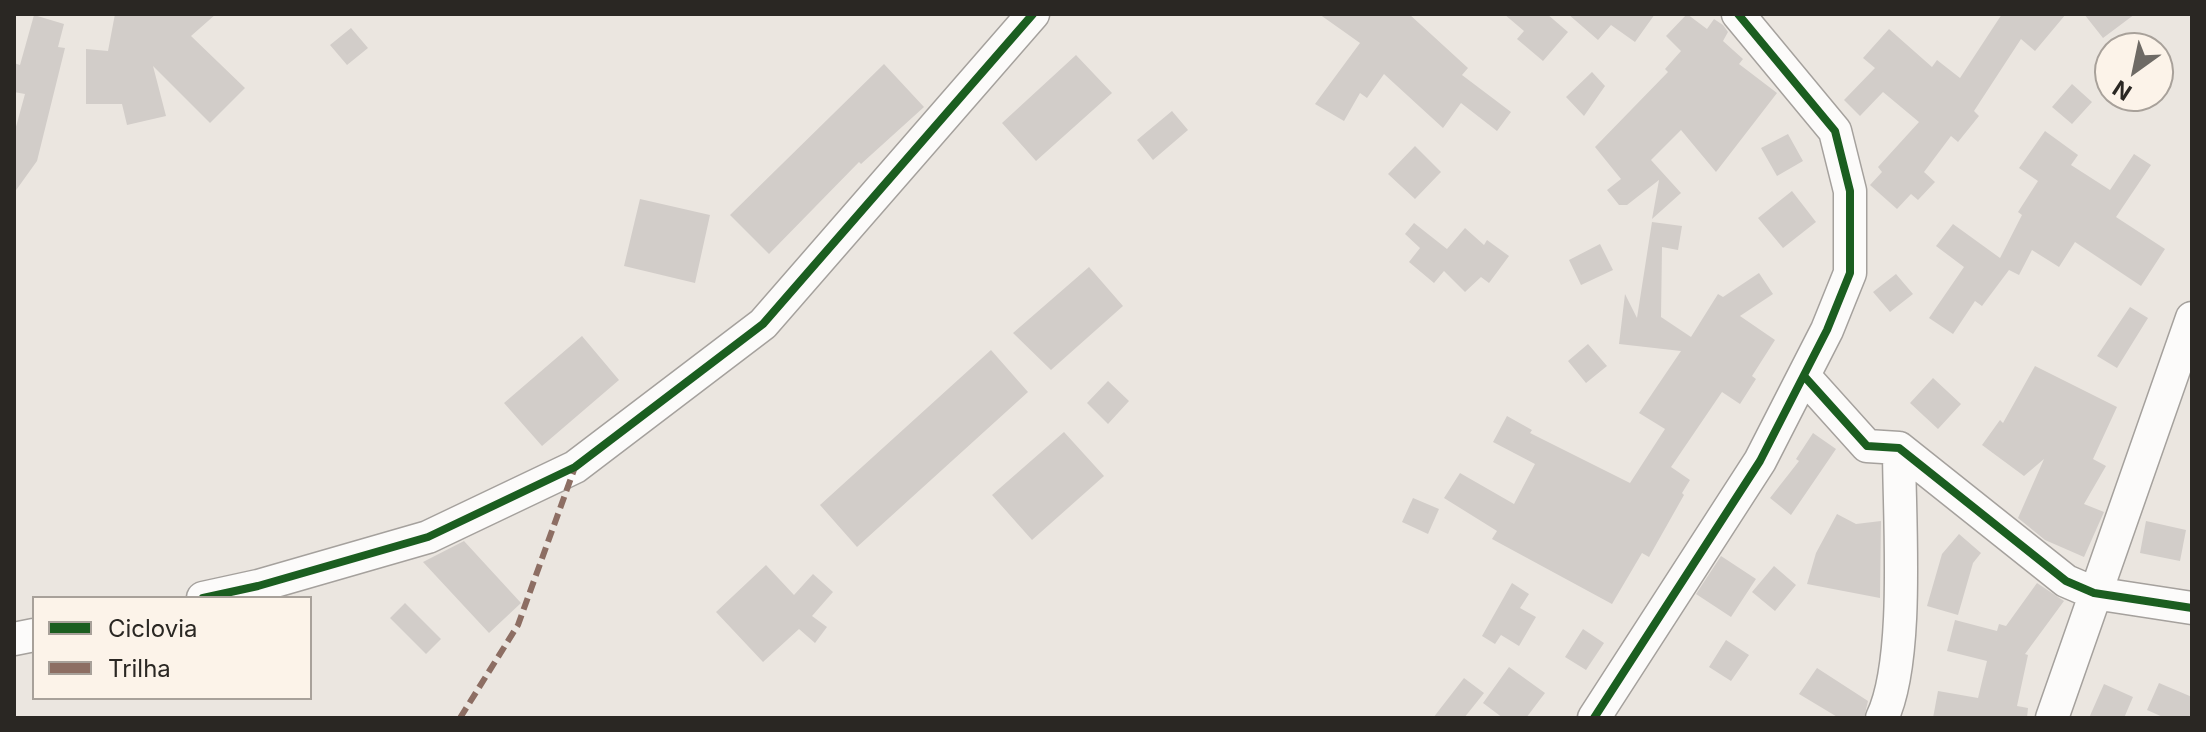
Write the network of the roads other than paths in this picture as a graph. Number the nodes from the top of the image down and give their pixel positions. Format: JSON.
{"nodes":[{"id":1,"x":1033,"y":14,"type":"edge"},
{"id":2,"x":1738,"y":14,"type":"edge"},
{"id":3,"x":2192,"y":318,"type":"edge"},
{"id":4,"x":1804,"y":376,"type":"junction"},
{"id":5,"x":1899,"y":448,"type":"junction"},
{"id":6,"x":2094,"y":593,"type":"junction"},
{"id":7,"x":212,"y":596,"type":"edge"},
{"id":8,"x":2192,"y":608,"type":"edge"},
{"id":9,"x":1594,"y":718,"type":"edge"},
{"id":10,"x":1882,"y":718,"type":"edge"},
{"id":11,"x":2052,"y":718,"type":"edge"}],
"edges":[{"from":1,"to":7,"type":"street"},
{"from":2,"to":4,"type":"street"},
{"from":3,"to":6,"type":"street"},
{"from":4,"to":5,"type":"street"},
{"from":4,"to":9,"type":"street"},
{"from":5,"to":6,"type":"street"},
{"from":5,"to":10,"type":"street"},
{"from":6,"to":8,"type":"street"},
{"from":6,"to":11,"type":"street"}]}
